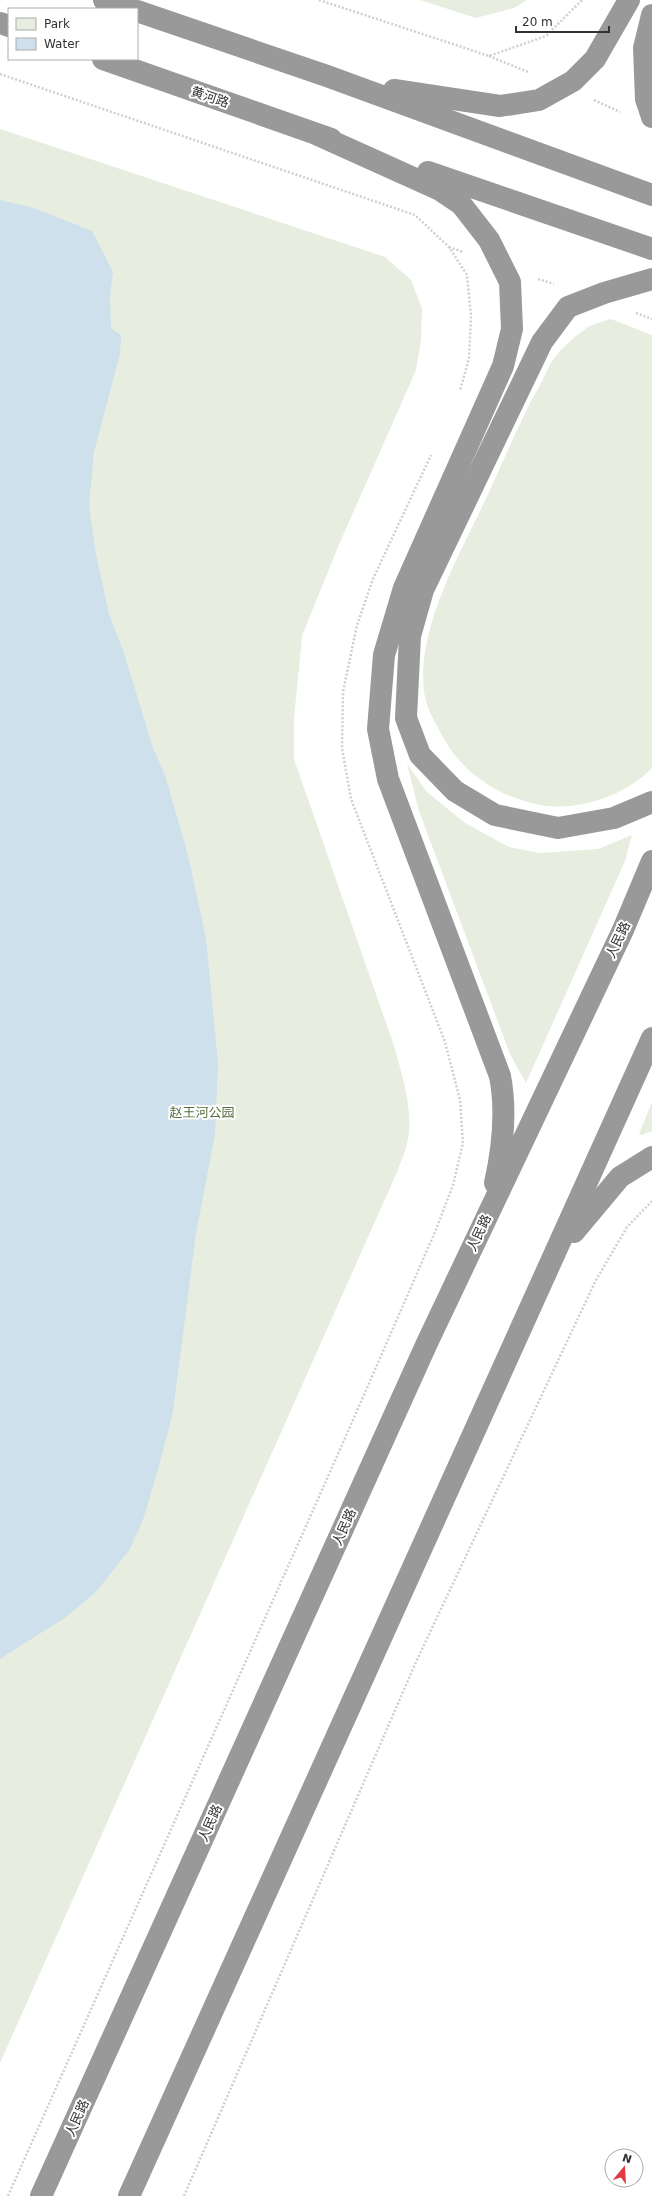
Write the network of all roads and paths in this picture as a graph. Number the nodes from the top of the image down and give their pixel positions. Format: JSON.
{"nodes":[{"id":1,"x":104,"y":0,"type":"edge"},
{"id":2,"x":319,"y":0,"type":"edge"},
{"id":3,"x":582,"y":0,"type":"edge"},
{"id":4,"x":629,"y":0,"type":"edge"},
{"id":5,"x":128,"y":8,"type":"edge"},
{"id":6,"x":138,"y":11,"type":"edge"},
{"id":7,"x":652,"y":15,"type":"edge"},
{"id":8,"x":106,"y":60,"type":"edge"},
{"id":9,"x":0,"y":74,"type":"edge"},
{"id":10,"x":327,"y":76,"type":"junction"},
{"id":11,"x":652,"y":118,"type":"edge"},
{"id":12,"x":318,"y":135,"type":"junction"},
{"id":13,"x":652,"y":195,"type":"edge"},
{"id":14,"x":449,"y":247,"type":"junction"},
{"id":15,"x":652,"y":249,"type":"edge"},
{"id":16,"x":464,"y":252,"type":"dead end"},
{"id":17,"x":532,"y":276,"type":"dead end"},
{"id":18,"x":652,"y":279,"type":"edge"},
{"id":19,"x":562,"y":287,"type":"dead end"},
{"id":20,"x":629,"y":311,"type":"dead end"},
{"id":21,"x":652,"y":319,"type":"edge"},
{"id":22,"x":458,"y":396,"type":"dead end"},
{"id":23,"x":432,"y":452,"type":"dead end"},
{"id":24,"x":652,"y":802,"type":"edge"},
{"id":25,"x":652,"y":862,"type":"edge"},
{"id":26,"x":652,"y":1038,"type":"edge"},
{"id":27,"x":652,"y":1157,"type":"edge"},
{"id":28,"x":652,"y":1202,"type":"edge"},
{"id":29,"x":471,"y":1250,"type":"junction"},
{"id":30,"x":546,"y":1275,"type":"junction"},
{"id":31,"x":8,"y":2196,"type":"edge"},
{"id":32,"x":41,"y":2196,"type":"edge"},
{"id":33,"x":129,"y":2196,"type":"edge"},
{"id":34,"x":184,"y":2196,"type":"edge"}],
"edges":[{"from":1,"to":5,"type":"highway"},
{"from":2,"to":3,"type":"path"},
{"from":4,"to":10,"type":"highway"},
{"from":6,"to":10,"type":"highway"},
{"from":7,"to":11,"type":"highway"},
{"from":8,"to":12,"type":"highway","name":"黄河路"},
{"from":9,"to":14,"type":"path"},
{"from":10,"to":13,"type":"highway"},
{"from":12,"to":15,"type":"highway"},
{"from":12,"to":29,"type":"highway"},
{"from":14,"to":16,"type":"path"},
{"from":14,"to":22,"type":"path"},
{"from":17,"to":19,"type":"path"},
{"from":18,"to":24,"type":"highway"},
{"from":20,"to":21,"type":"path"},
{"from":23,"to":31,"type":"path"},
{"from":25,"to":29,"type":"highway","name":"人民路"},
{"from":26,"to":30,"type":"highway"},
{"from":27,"to":30,"type":"highway"},
{"from":28,"to":34,"type":"path"},
{"from":29,"to":32,"type":"highway","name":"人民路"},
{"from":30,"to":33,"type":"highway"}]}
